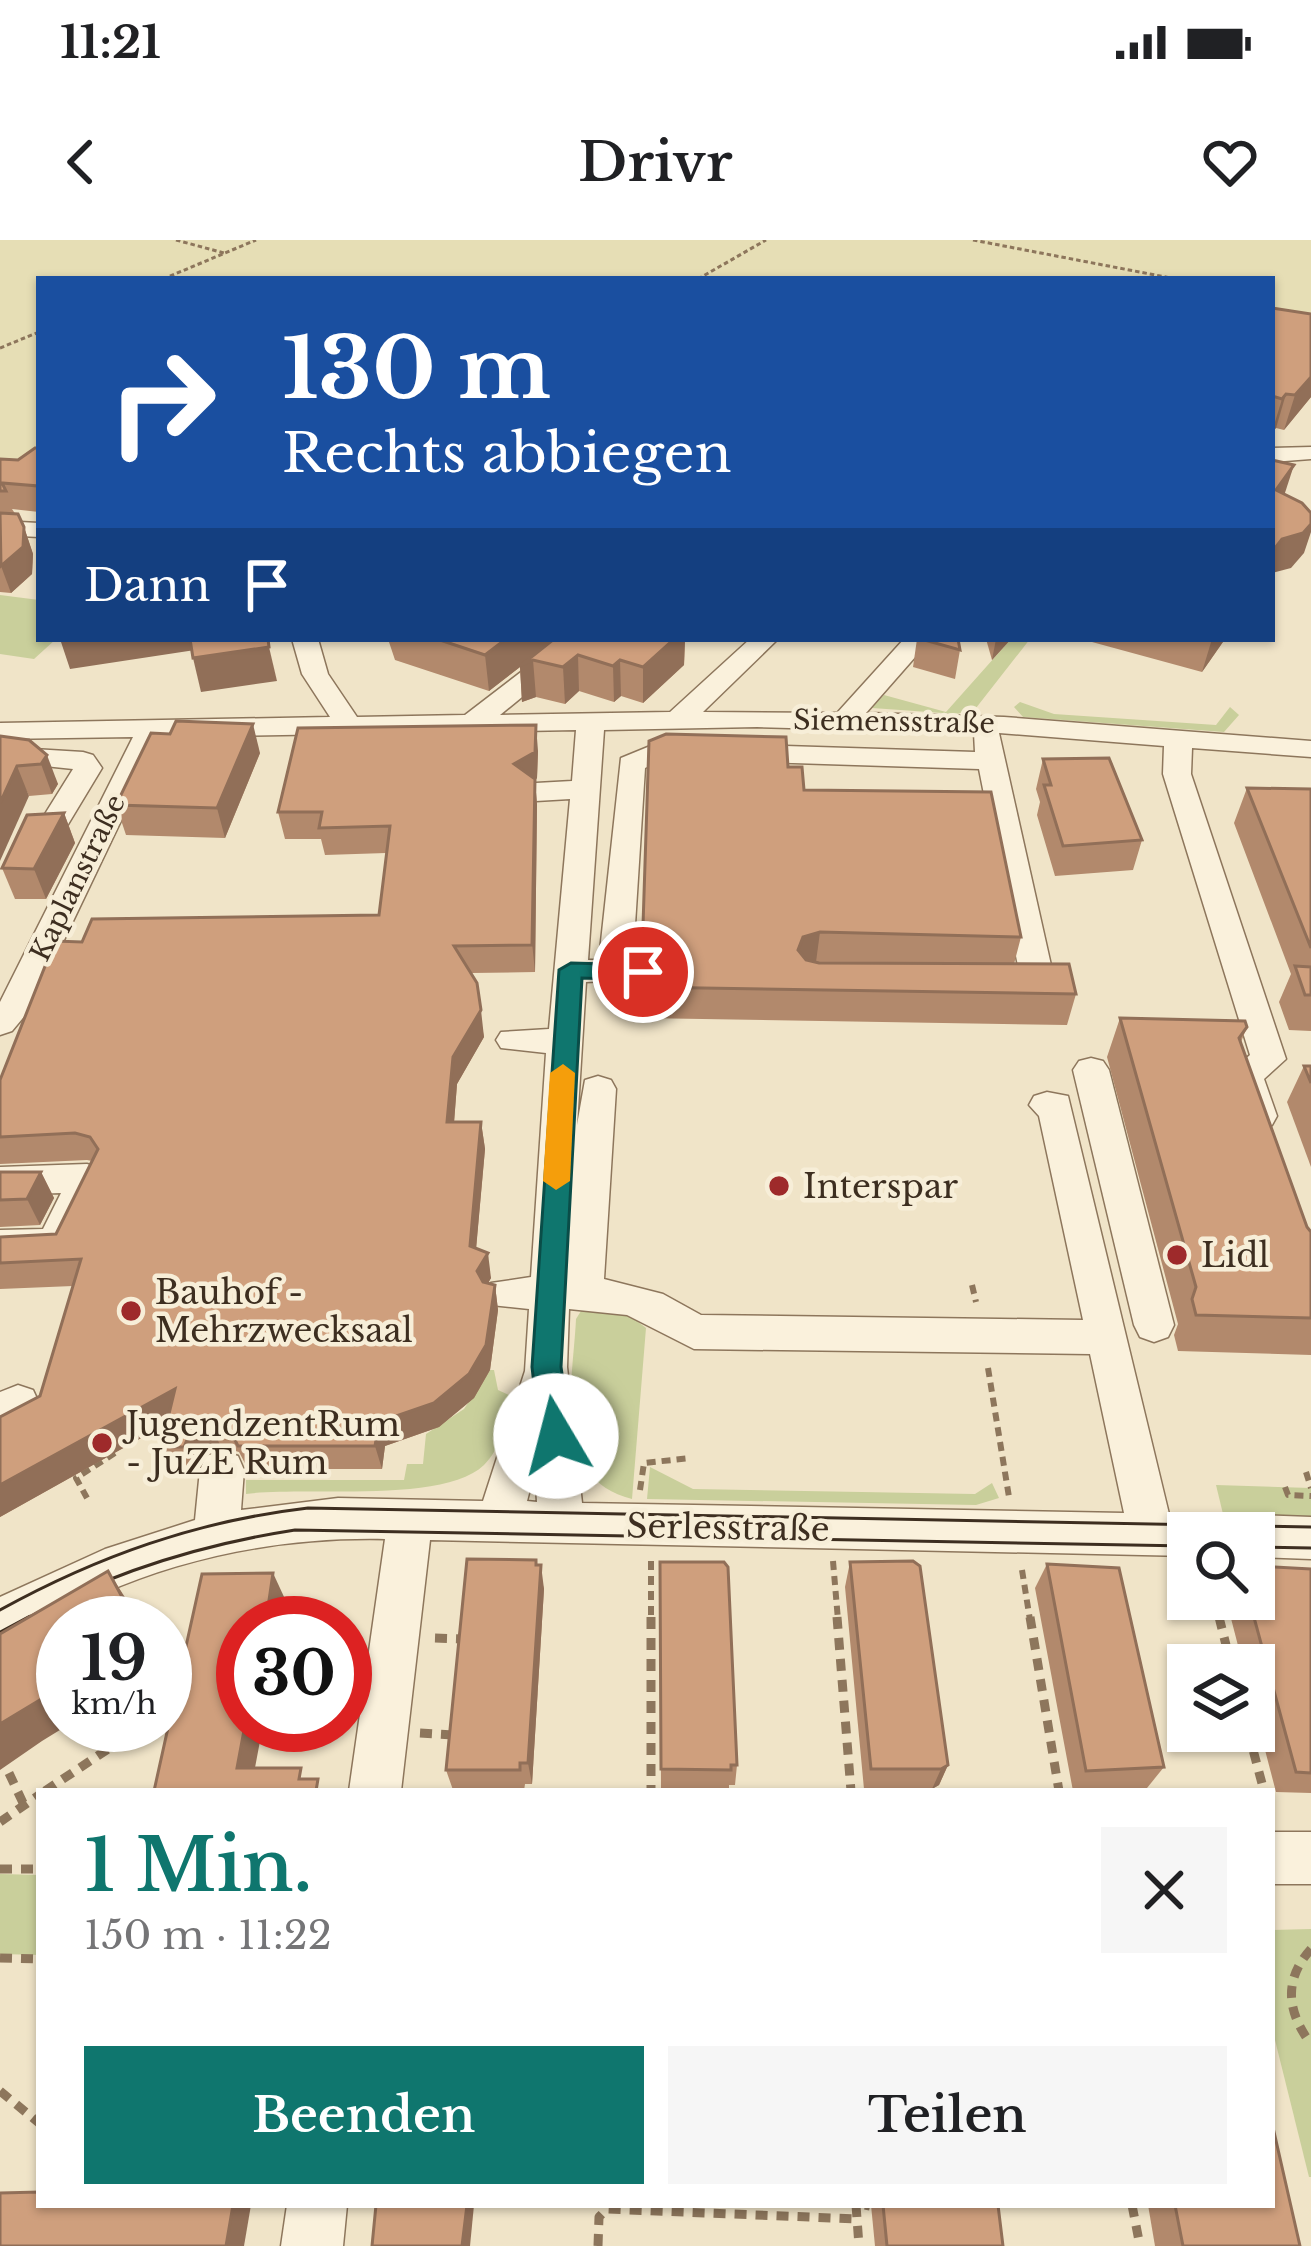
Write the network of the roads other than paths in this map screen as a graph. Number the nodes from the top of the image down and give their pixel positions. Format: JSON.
{"nodes":[{"id":1,"x":1311,"y":453,"type":"edge"},
{"id":2,"x":1275,"y":455,"type":"edge"},
{"id":3,"x":0,"y":528,"type":"edge"},
{"id":4,"x":36,"y":530,"type":"edge"},
{"id":5,"x":306,"y":642,"type":"edge"},
{"id":6,"x":576,"y":642,"type":"edge"},
{"id":7,"x":762,"y":642,"type":"edge"},
{"id":8,"x":916,"y":642,"type":"edge"},
{"id":9,"x":890,"y":643,"type":"dead end"},
{"id":10,"x":315,"y":674,"type":"junction"},
{"id":11,"x":680,"y":718,"type":"junction"},
{"id":12,"x":591,"y":719,"type":"junction"},
{"id":13,"x":811,"y":719,"type":"junction"},
{"id":14,"x":845,"y":720,"type":"junction"},
{"id":15,"x":475,"y":721,"type":"junction"},
{"id":16,"x":347,"y":723,"type":"junction"},
{"id":17,"x":304,"y":724,"type":"junction"},
{"id":18,"x":983,"y":724,"type":"junction"},
{"id":19,"x":151,"y":729,"type":"junction"},
{"id":20,"x":1178,"y":736,"type":"junction"},
{"id":21,"x":2,"y":741,"type":"edge"},
{"id":22,"x":1311,"y":748,"type":"edge"},
{"id":23,"x":991,"y":761,"type":"junction"},
{"id":24,"x":585,"y":788,"type":"junction"},
{"id":25,"x":536,"y":792,"type":"edge"},
{"id":26,"x":50,"y":830,"type":"edge"},
{"id":27,"x":571,"y":970,"type":"junction"},
{"id":28,"x":971,"y":981,"type":"edge"},
{"id":29,"x":0,"y":1024,"type":"edge"},
{"id":30,"x":513,"y":1040,"type":"dead end"},
{"id":31,"x":565,"y":1041,"type":"junction"},
{"id":32,"x":1091,"y":1070,"type":"dead end"},
{"id":33,"x":598,"y":1089,"type":"dead end"},
{"id":34,"x":1047,"y":1105,"type":"dead end"},
{"id":35,"x":1267,"y":1138,"type":"edge"},
{"id":36,"x":0,"y":1181,"type":"edge"},
{"id":37,"x":0,"y":1245,"type":"edge"},
{"id":38,"x":567,"y":1293,"type":"junction"},
{"id":39,"x":506,"y":1294,"type":"dead end"},
{"id":40,"x":1154,"y":1325,"type":"dead end"},
{"id":41,"x":1106,"y":1337,"type":"junction"},
{"id":42,"x":546,"y":1367,"type":"junction"},
{"id":43,"x":221,"y":1470,"type":"dead end"},
{"id":44,"x":410,"y":1520,"type":"junction"},
{"id":45,"x":502,"y":1522,"type":"junction"},
{"id":46,"x":562,"y":1524,"type":"junction"},
{"id":47,"x":1167,"y":1526,"type":"edge"},
{"id":48,"x":217,"y":1532,"type":"junction"},
{"id":49,"x":1167,"y":1535,"type":"edge"},
{"id":50,"x":1275,"y":1537,"type":"edge"},
{"id":51,"x":1311,"y":1538,"type":"edge"},
{"id":52,"x":0,"y":1622,"type":"edge"},
{"id":53,"x":375,"y":1788,"type":"edge"},
{"id":54,"x":1275,"y":1858,"type":"edge"},
{"id":55,"x":1311,"y":1858,"type":"edge"},
{"id":56,"x":317,"y":2208,"type":"edge"},
{"id":57,"x":312,"y":2246,"type":"edge"}],
"edges":[{"from":1,"to":2,"type":"street"},
{"from":3,"to":4,"type":"street"},
{"from":5,"to":10,"type":"street"},
{"from":6,"to":15,"type":"street"},
{"from":7,"to":11,"type":"street"},
{"from":8,"to":14,"type":"street"},
{"from":9,"to":13,"type":"street"},
{"from":10,"to":16,"type":"street"},
{"from":10,"to":17,"type":"street"},
{"from":11,"to":12,"type":"street","name":"Siemensstraße"},
{"from":11,"to":13,"type":"street","name":"Siemensstraße"},
{"from":12,"to":15,"type":"street","name":"Siemensstraße"},
{"from":12,"to":24,"type":"street"},
{"from":13,"to":14,"type":"street","name":"Siemensstraße"},
{"from":14,"to":18,"type":"street","name":"Siemensstraße"},
{"from":15,"to":16,"type":"street","name":"Siemensstraße"},
{"from":16,"to":17,"type":"street","name":"Siemensstraße"},
{"from":17,"to":19,"type":"street","name":"Siemensstraße"},
{"from":18,"to":20,"type":"street","name":"Siemensstraße"},
{"from":18,"to":23,"type":"street"},
{"from":19,"to":21,"type":"street","name":"Siemensstraße"},
{"from":19,"to":29,"type":"street","name":"Kaplanstraße"},
{"from":20,"to":22,"type":"street","name":"Siemensstraße"},
{"from":20,"to":35,"type":"street"},
{"from":21,"to":26,"type":"street"},
{"from":23,"to":27,"type":"street"},
{"from":23,"to":28,"type":"street"},
{"from":24,"to":25,"type":"street"},
{"from":24,"to":27,"type":"street"},
{"from":27,"to":31,"type":"street"},
{"from":30,"to":31,"type":"street"},
{"from":31,"to":38,"type":"street"},
{"from":32,"to":40,"type":"street"},
{"from":33,"to":38,"type":"street"},
{"from":34,"to":41,"type":"street"},
{"from":36,"to":37,"type":"street"},
{"from":38,"to":39,"type":"street"},
{"from":38,"to":41,"type":"street"},
{"from":38,"to":42,"type":"street"},
{"from":41,"to":47,"type":"street"},
{"from":42,"to":45,"type":"street"},
{"from":42,"to":46,"type":"street"},
{"from":43,"to":48,"type":"street"},
{"from":44,"to":45,"type":"street","name":"Serlesstraße"},
{"from":44,"to":48,"type":"street","name":"Serlesstraße"},
{"from":44,"to":53,"type":"street"},
{"from":45,"to":46,"type":"street","name":"Serlesstraße"},
{"from":46,"to":49,"type":"street","name":"Serlesstraße"},
{"from":48,"to":52,"type":"street","name":"Serlesstraße"},
{"from":50,"to":51,"type":"street"},
{"from":54,"to":55,"type":"street"},
{"from":56,"to":57,"type":"street"}]}
